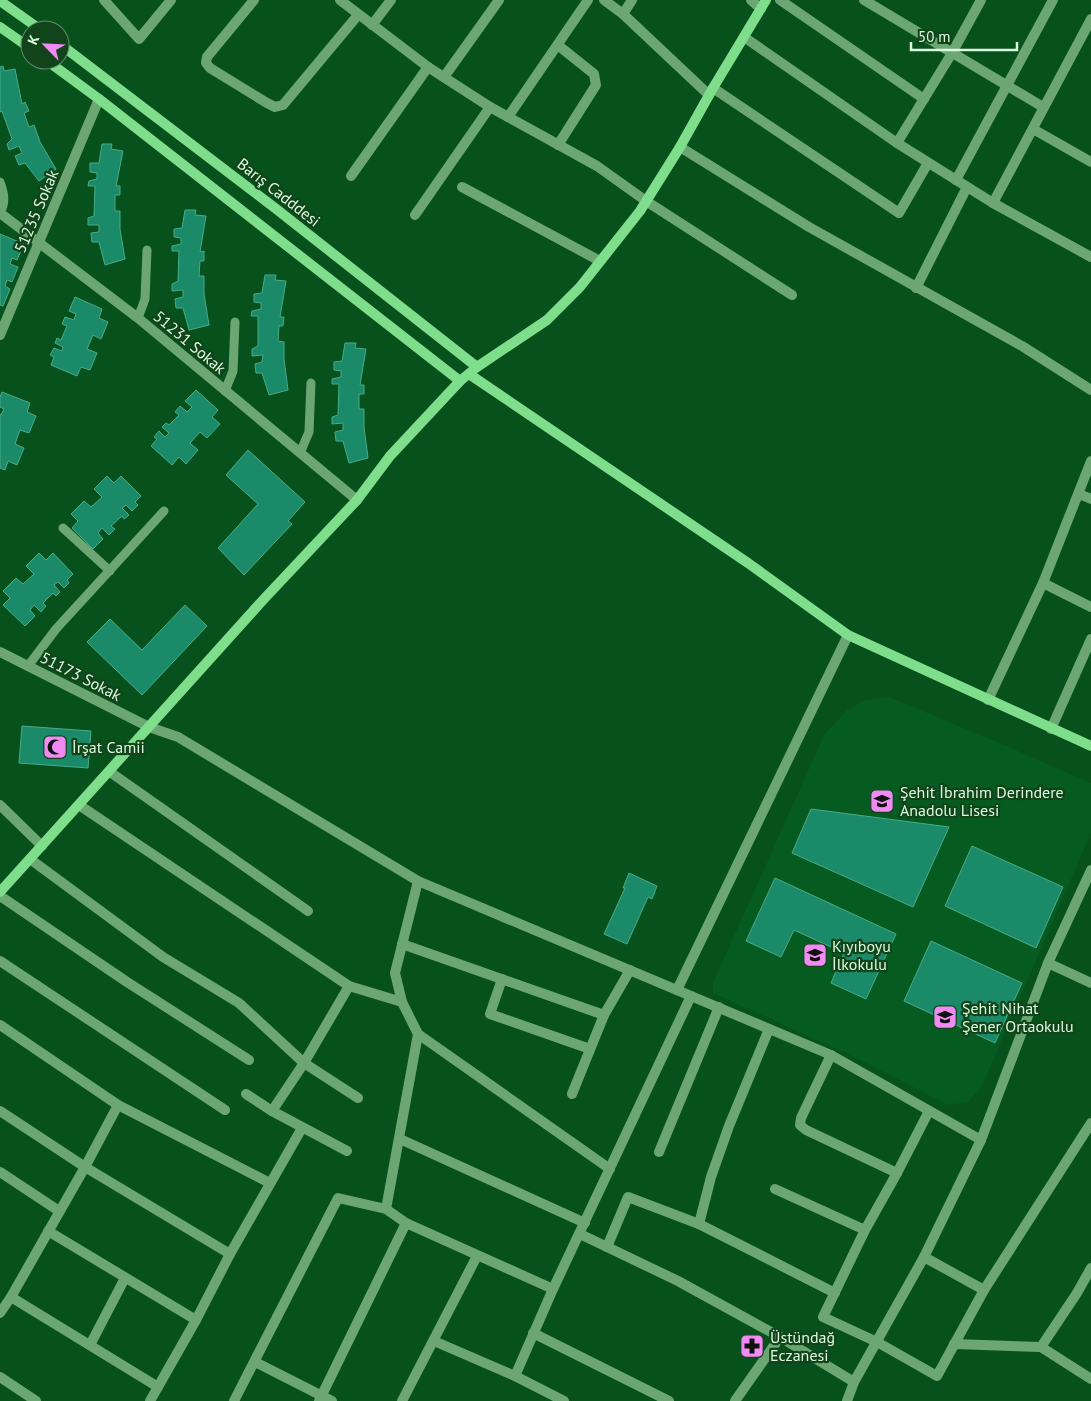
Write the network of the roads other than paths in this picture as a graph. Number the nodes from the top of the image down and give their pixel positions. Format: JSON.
{"nodes":[{"id":1,"x":104,"y":0,"type":"edge"},
{"id":2,"x":171,"y":0,"type":"edge"},
{"id":3,"x":254,"y":0,"type":"edge"},
{"id":4,"x":340,"y":0,"type":"edge"},
{"id":5,"x":391,"y":0,"type":"edge"},
{"id":6,"x":499,"y":0,"type":"edge"},
{"id":7,"x":588,"y":0,"type":"edge"},
{"id":8,"x":604,"y":0,"type":"edge"},
{"id":9,"x":632,"y":0,"type":"edge"},
{"id":10,"x":751,"y":0,"type":"edge"},
{"id":11,"x":780,"y":0,"type":"edge"},
{"id":12,"x":864,"y":0,"type":"edge"},
{"id":13,"x":1053,"y":0,"type":"edge"},
{"id":14,"x":0,"y":1,"type":"edge"},
{"id":15,"x":977,"y":1,"type":"edge"},
{"id":16,"x":764,"y":4,"type":"edge"},
{"id":17,"x":358,"y":14,"type":"junction"},
{"id":18,"x":623,"y":14,"type":"junction"},
{"id":19,"x":27,"y":20,"type":"edge"},
{"id":20,"x":372,"y":25,"type":"junction"},
{"id":21,"x":1089,"y":26,"type":"edge"},
{"id":22,"x":0,"y":27,"type":"edge"},
{"id":23,"x":744,"y":37,"type":"junction"},
{"id":24,"x":20,"y":41,"type":"edge"},
{"id":25,"x":559,"y":46,"type":"junction"},
{"id":26,"x":70,"y":52,"type":"edge"},
{"id":27,"x":952,"y":53,"type":"junction"},
{"id":28,"x":428,"y":67,"type":"junction"},
{"id":29,"x":60,"y":70,"type":"edge"},
{"id":30,"x":444,"y":76,"type":"junction"},
{"id":31,"x":1006,"y":86,"type":"junction"},
{"id":32,"x":711,"y":92,"type":"junction"},
{"id":33,"x":924,"y":98,"type":"junction"},
{"id":34,"x":100,"y":99,"type":"junction"},
{"id":35,"x":490,"y":107,"type":"junction"},
{"id":36,"x":1043,"y":107,"type":"junction"},
{"id":37,"x":508,"y":117,"type":"junction"},
{"id":38,"x":1033,"y":129,"type":"junction"},
{"id":39,"x":897,"y":143,"type":"junction"},
{"id":40,"x":558,"y":145,"type":"junction"},
{"id":41,"x":680,"y":148,"type":"junction"},
{"id":42,"x":1091,"y":162,"type":"edge"},
{"id":43,"x":928,"y":163,"type":"junction"},
{"id":44,"x":351,"y":176,"type":"dead end"},
{"id":45,"x":956,"y":180,"type":"junction"},
{"id":46,"x":0,"y":182,"type":"edge"},
{"id":47,"x":462,"y":187,"type":"dead end"},
{"id":48,"x":967,"y":187,"type":"junction"},
{"id":49,"x":646,"y":201,"type":"junction"},
{"id":50,"x":993,"y":203,"type":"junction"},
{"id":51,"x":0,"y":213,"type":"edge"},
{"id":52,"x":415,"y":215,"type":"dead end"},
{"id":53,"x":39,"y":241,"type":"junction"},
{"id":54,"x":147,"y":250,"type":"dead end"},
{"id":55,"x":1091,"y":257,"type":"edge"},
{"id":56,"x":600,"y":261,"type":"junction"},
{"id":57,"x":916,"y":288,"type":"junction"},
{"id":58,"x":792,"y":295,"type":"dead end"},
{"id":59,"x":138,"y":318,"type":"junction"},
{"id":60,"x":235,"y":322,"type":"dead end"},
{"id":61,"x":0,"y":335,"type":"edge"},
{"id":62,"x":477,"y":367,"type":"junction"},
{"id":63,"x":469,"y":374,"type":"junction"},
{"id":64,"x":460,"y":381,"type":"junction"},
{"id":65,"x":310,"y":383,"type":"dead end"},
{"id":66,"x":1090,"y":387,"type":"edge"},
{"id":67,"x":225,"y":391,"type":"junction"},
{"id":68,"x":300,"y":453,"type":"junction"},
{"id":69,"x":1091,"y":460,"type":"edge"},
{"id":70,"x":1079,"y":494,"type":"junction"},
{"id":71,"x":1091,"y":499,"type":"edge"},
{"id":72,"x":357,"y":500,"type":"junction"},
{"id":73,"x":164,"y":511,"type":"dead end"},
{"id":74,"x":63,"y":528,"type":"dead end"},
{"id":75,"x":110,"y":570,"type":"junction"},
{"id":76,"x":1043,"y":583,"type":"junction"},
{"id":77,"x":1091,"y":608,"type":"edge"},
{"id":78,"x":848,"y":635,"type":"junction"},
{"id":79,"x":1091,"y":639,"type":"edge"},
{"id":80,"x":0,"y":652,"type":"edge"},
{"id":81,"x":28,"y":666,"type":"junction"},
{"id":82,"x":988,"y":700,"type":"junction"},
{"id":83,"x":149,"y":727,"type":"junction"},
{"id":84,"x":1051,"y":729,"type":"junction"},
{"id":85,"x":1091,"y":746,"type":"edge"},
{"id":86,"x":110,"y":772,"type":"junction"},
{"id":87,"x":0,"y":805,"type":"edge"},
{"id":88,"x":79,"y":805,"type":"junction"},
{"id":89,"x":42,"y":846,"type":"junction"},
{"id":90,"x":30,"y":859,"type":"junction"},
{"id":91,"x":1091,"y":870,"type":"edge"},
{"id":92,"x":418,"y":881,"type":"junction"},
{"id":93,"x":0,"y":892,"type":"edge"},
{"id":94,"x":0,"y":896,"type":"edge"},
{"id":95,"x":308,"y":911,"type":"dead end"},
{"id":96,"x":402,"y":944,"type":"junction"},
{"id":97,"x":0,"y":961,"type":"edge"},
{"id":98,"x":1048,"y":963,"type":"junction"},
{"id":99,"x":630,"y":970,"type":"junction"},
{"id":100,"x":502,"y":979,"type":"junction"},
{"id":101,"x":1091,"y":983,"type":"edge"},
{"id":102,"x":348,"y":986,"type":"junction"},
{"id":103,"x":677,"y":990,"type":"junction"},
{"id":104,"x":691,"y":996,"type":"junction"},
{"id":105,"x":402,"y":1002,"type":"junction"},
{"id":106,"x":719,"y":1007,"type":"junction"},
{"id":107,"x":604,"y":1015,"type":"junction"},
{"id":108,"x":0,"y":1025,"type":"edge"},
{"id":109,"x":769,"y":1029,"type":"junction"},
{"id":110,"x":418,"y":1034,"type":"junction"},
{"id":111,"x":590,"y":1049,"type":"junction"},
{"id":112,"x":831,"y":1055,"type":"junction"},
{"id":113,"x":249,"y":1060,"type":"dead end"},
{"id":114,"x":304,"y":1063,"type":"junction"},
{"id":115,"x":246,"y":1094,"type":"dead end"},
{"id":116,"x":572,"y":1094,"type":"dead end"},
{"id":117,"x":358,"y":1098,"type":"dead end"},
{"id":118,"x":118,"y":1105,"type":"junction"},
{"id":119,"x":225,"y":1110,"type":"dead end"},
{"id":120,"x":0,"y":1111,"type":"edge"},
{"id":121,"x":272,"y":1111,"type":"junction"},
{"id":122,"x":929,"y":1111,"type":"junction"},
{"id":123,"x":1091,"y":1123,"type":"edge"},
{"id":124,"x":302,"y":1128,"type":"junction"},
{"id":125,"x":400,"y":1139,"type":"junction"},
{"id":126,"x":981,"y":1140,"type":"junction"},
{"id":127,"x":346,"y":1151,"type":"dead end"},
{"id":128,"x":659,"y":1152,"type":"dead end"},
{"id":129,"x":86,"y":1167,"type":"junction"},
{"id":130,"x":610,"y":1169,"type":"junction"},
{"id":131,"x":0,"y":1172,"type":"edge"},
{"id":132,"x":897,"y":1173,"type":"junction"},
{"id":133,"x":270,"y":1183,"type":"junction"},
{"id":134,"x":775,"y":1189,"type":"dead end"},
{"id":135,"x":386,"y":1209,"type":"junction"},
{"id":136,"x":59,"y":1211,"type":"junction"},
{"id":137,"x":406,"y":1223,"type":"junction"},
{"id":138,"x":585,"y":1223,"type":"junction"},
{"id":139,"x":700,"y":1224,"type":"junction"},
{"id":140,"x":865,"y":1230,"type":"junction"},
{"id":141,"x":48,"y":1231,"type":"junction"},
{"id":142,"x":580,"y":1234,"type":"junction"},
{"id":143,"x":607,"y":1247,"type":"junction"},
{"id":144,"x":230,"y":1254,"type":"junction"},
{"id":145,"x":477,"y":1256,"type":"junction"},
{"id":146,"x":924,"y":1257,"type":"junction"},
{"id":147,"x":1091,"y":1268,"type":"edge"},
{"id":148,"x":125,"y":1278,"type":"junction"},
{"id":149,"x":553,"y":1289,"type":"junction"},
{"id":150,"x":984,"y":1290,"type":"junction"},
{"id":151,"x":835,"y":1293,"type":"junction"},
{"id":152,"x":11,"y":1297,"type":"junction"},
{"id":153,"x":0,"y":1313,"type":"edge"},
{"id":154,"x":196,"y":1320,"type":"junction"},
{"id":155,"x":533,"y":1333,"type":"junction"},
{"id":156,"x":780,"y":1337,"type":"junction"},
{"id":157,"x":434,"y":1342,"type":"junction"},
{"id":158,"x":877,"y":1342,"type":"junction"},
{"id":159,"x":954,"y":1344,"type":"junction"},
{"id":160,"x":90,"y":1345,"type":"junction"},
{"id":161,"x":1041,"y":1347,"type":"junction"},
{"id":162,"x":255,"y":1362,"type":"junction"},
{"id":163,"x":514,"y":1376,"type":"junction"},
{"id":164,"x":1090,"y":1376,"type":"edge"},
{"id":165,"x":0,"y":1377,"type":"edge"},
{"id":166,"x":854,"y":1382,"type":"junction"},
{"id":167,"x":158,"y":1387,"type":"junction"},
{"id":168,"x":320,"y":1398,"type":"edge"},
{"id":169,"x":36,"y":1401,"type":"edge"},
{"id":170,"x":150,"y":1401,"type":"edge"},
{"id":171,"x":234,"y":1401,"type":"edge"},
{"id":172,"x":332,"y":1401,"type":"edge"},
{"id":173,"x":402,"y":1401,"type":"edge"},
{"id":174,"x":564,"y":1401,"type":"edge"},
{"id":175,"x":669,"y":1401,"type":"edge"},
{"id":176,"x":735,"y":1401,"type":"edge"},
{"id":177,"x":847,"y":1401,"type":"edge"}],
"edges":[{"from":1,"to":2,"type":"street"},
{"from":3,"to":17,"type":"street"},
{"from":4,"to":17,"type":"street"},
{"from":5,"to":20,"type":"street"},
{"from":6,"to":30,"type":"street"},
{"from":7,"to":25,"type":"street"},
{"from":8,"to":18,"type":"street"},
{"from":9,"to":18,"type":"street"},
{"from":10,"to":16,"type":"street"},
{"from":11,"to":33,"type":"street"},
{"from":12,"to":27,"type":"street"},
{"from":13,"to":31,"type":"street"},
{"from":14,"to":19,"type":"main road"},
{"from":15,"to":27,"type":"street"},
{"from":16,"to":23,"type":"main road"},
{"from":17,"to":20,"type":"street"},
{"from":18,"to":32,"type":"street"},
{"from":20,"to":28,"type":"street"},
{"from":21,"to":36,"type":"street"},
{"from":22,"to":24,"type":"main road"},
{"from":23,"to":32,"type":"main road"},
{"from":23,"to":39,"type":"street"},
{"from":25,"to":37,"type":"street"},
{"from":25,"to":40,"type":"street"},
{"from":26,"to":62,"type":"main road","name":"Barış Cadddesi"},
{"from":27,"to":31,"type":"street"},
{"from":27,"to":33,"type":"street"},
{"from":28,"to":30,"type":"street"},
{"from":28,"to":44,"type":"street"},
{"from":29,"to":34,"type":"main road"},
{"from":30,"to":35,"type":"street"},
{"from":31,"to":36,"type":"street"},
{"from":31,"to":45,"type":"street"},
{"from":32,"to":41,"type":"main road"},
{"from":32,"to":43,"type":"street"},
{"from":33,"to":39,"type":"street"},
{"from":34,"to":53,"type":"street","name":"51235 Sokak"},
{"from":34,"to":64,"type":"main road"},
{"from":35,"to":37,"type":"street"},
{"from":35,"to":52,"type":"street"},
{"from":36,"to":38,"type":"street"},
{"from":37,"to":40,"type":"street"},
{"from":38,"to":42,"type":"street"},
{"from":38,"to":50,"type":"street"},
{"from":39,"to":43,"type":"street"},
{"from":40,"to":49,"type":"street"},
{"from":41,"to":49,"type":"main road"},
{"from":41,"to":57,"type":"street"},
{"from":43,"to":45,"type":"street"},
{"from":45,"to":48,"type":"street"},
{"from":46,"to":51,"type":"lane"},
{"from":47,"to":56,"type":"street"},
{"from":48,"to":50,"type":"street"},
{"from":48,"to":57,"type":"street"},
{"from":49,"to":56,"type":"main road"},
{"from":49,"to":58,"type":"street"},
{"from":50,"to":55,"type":"street"},
{"from":51,"to":53,"type":"street","name":"51231 Sokak"},
{"from":53,"to":59,"type":"street","name":"51231 Sokak"},
{"from":53,"to":61,"type":"street","name":"51235 Sokak"},
{"from":54,"to":59,"type":"lane"},
{"from":56,"to":62,"type":"main road"},
{"from":57,"to":66,"type":"street"},
{"from":59,"to":67,"type":"street","name":"51231 Sokak"},
{"from":60,"to":67,"type":"lane"},
{"from":62,"to":63,"type":"main road"},
{"from":63,"to":64,"type":"main road"},
{"from":63,"to":78,"type":"main road"},
{"from":64,"to":72,"type":"main road"},
{"from":65,"to":68,"type":"lane"},
{"from":67,"to":68,"type":"street","name":"51231 Sokak"},
{"from":68,"to":72,"type":"street","name":"51231 Sokak"},
{"from":69,"to":70,"type":"street"},
{"from":70,"to":71,"type":"street"},
{"from":70,"to":76,"type":"street"},
{"from":72,"to":83,"type":"main road"},
{"from":73,"to":75,"type":"lane"},
{"from":74,"to":75,"type":"lane"},
{"from":75,"to":81,"type":"lane"},
{"from":76,"to":77,"type":"street"},
{"from":76,"to":82,"type":"street"},
{"from":78,"to":82,"type":"main road"},
{"from":78,"to":103,"type":"street"},
{"from":79,"to":84,"type":"street"},
{"from":80,"to":81,"type":"street","name":"51173 Sokak"},
{"from":81,"to":83,"type":"street","name":"51173 Sokak"},
{"from":82,"to":84,"type":"main road"},
{"from":83,"to":86,"type":"main road"},
{"from":83,"to":92,"type":"street","name":"51173 Sokak"},
{"from":84,"to":85,"type":"main road"},
{"from":86,"to":88,"type":"main road"},
{"from":86,"to":95,"type":"street"},
{"from":87,"to":89,"type":"street"},
{"from":88,"to":89,"type":"main road"},
{"from":88,"to":102,"type":"street"},
{"from":89,"to":90,"type":"main road"},
{"from":90,"to":93,"type":"main road"},
{"from":90,"to":114,"type":"street"},
{"from":91,"to":98,"type":"street"},
{"from":92,"to":96,"type":"street"},
{"from":92,"to":99,"type":"street","name":"51173 Sokak"},
{"from":94,"to":113,"type":"street"},
{"from":96,"to":100,"type":"street"},
{"from":96,"to":105,"type":"street"},
{"from":97,"to":119,"type":"street"},
{"from":98,"to":101,"type":"street"},
{"from":98,"to":126,"type":"street"},
{"from":99,"to":103,"type":"street","name":"51173 Sokak"},
{"from":99,"to":107,"type":"street"},
{"from":100,"to":107,"type":"street"},
{"from":100,"to":111,"type":"street"},
{"from":102,"to":105,"type":"street"},
{"from":102,"to":114,"type":"street"},
{"from":103,"to":104,"type":"street","name":"51173 Sokak"},
{"from":104,"to":106,"type":"street","name":"51173 Sokak"},
{"from":104,"to":130,"type":"street"},
{"from":105,"to":110,"type":"street"},
{"from":106,"to":109,"type":"street","name":"51173 Sokak"},
{"from":106,"to":128,"type":"street"},
{"from":107,"to":111,"type":"street"},
{"from":108,"to":118,"type":"street"},
{"from":109,"to":112,"type":"street","name":"51173 Sokak"},
{"from":109,"to":139,"type":"street"},
{"from":110,"to":125,"type":"street"},
{"from":110,"to":130,"type":"street"},
{"from":111,"to":116,"type":"street"},
{"from":112,"to":122,"type":"street","name":"51173 Sokak"},
{"from":112,"to":132,"type":"street"},
{"from":114,"to":117,"type":"street"},
{"from":114,"to":121,"type":"street"},
{"from":115,"to":121,"type":"street"},
{"from":118,"to":129,"type":"street"},
{"from":118,"to":133,"type":"street"},
{"from":120,"to":129,"type":"street"},
{"from":121,"to":124,"type":"street"},
{"from":122,"to":126,"type":"street","name":"51173 Sokak"},
{"from":122,"to":132,"type":"street"},
{"from":123,"to":150,"type":"street"},
{"from":124,"to":127,"type":"street"},
{"from":124,"to":133,"type":"street"},
{"from":125,"to":135,"type":"street"},
{"from":125,"to":138,"type":"street"},
{"from":126,"to":146,"type":"street"},
{"from":129,"to":136,"type":"street"},
{"from":129,"to":144,"type":"street"},
{"from":130,"to":138,"type":"street"},
{"from":131,"to":136,"type":"street"},
{"from":132,"to":140,"type":"street"},
{"from":133,"to":144,"type":"street"},
{"from":134,"to":140,"type":"street"},
{"from":135,"to":137,"type":"street"},
{"from":135,"to":162,"type":"street"},
{"from":136,"to":141,"type":"street"},
{"from":137,"to":145,"type":"street"},
{"from":137,"to":168,"type":"street"},
{"from":138,"to":142,"type":"street"},
{"from":139,"to":143,"type":"street"},
{"from":139,"to":151,"type":"street"},
{"from":140,"to":151,"type":"street"},
{"from":141,"to":148,"type":"street"},
{"from":141,"to":152,"type":"street"},
{"from":142,"to":143,"type":"street"},
{"from":142,"to":149,"type":"street"},
{"from":143,"to":156,"type":"street"},
{"from":144,"to":154,"type":"street"},
{"from":145,"to":149,"type":"street"},
{"from":145,"to":157,"type":"street"},
{"from":146,"to":150,"type":"street"},
{"from":146,"to":158,"type":"street"},
{"from":147,"to":161,"type":"street"},
{"from":148,"to":154,"type":"street"},
{"from":148,"to":160,"type":"street"},
{"from":149,"to":155,"type":"street"},
{"from":150,"to":159,"type":"street"},
{"from":151,"to":158,"type":"street"},
{"from":152,"to":153,"type":"street"},
{"from":152,"to":160,"type":"street"},
{"from":154,"to":167,"type":"street"},
{"from":155,"to":163,"type":"street"},
{"from":155,"to":175,"type":"street"},
{"from":156,"to":166,"type":"street"},
{"from":156,"to":176,"type":"street"},
{"from":157,"to":163,"type":"street"},
{"from":157,"to":173,"type":"street"},
{"from":158,"to":159,"type":"street"},
{"from":158,"to":166,"type":"street"},
{"from":159,"to":161,"type":"street"},
{"from":160,"to":167,"type":"street"},
{"from":161,"to":164,"type":"street"},
{"from":162,"to":168,"type":"street"},
{"from":162,"to":171,"type":"street"},
{"from":163,"to":174,"type":"street"},
{"from":165,"to":169,"type":"street"},
{"from":166,"to":177,"type":"street"},
{"from":167,"to":170,"type":"street"},
{"from":168,"to":172,"type":"street"}]}
